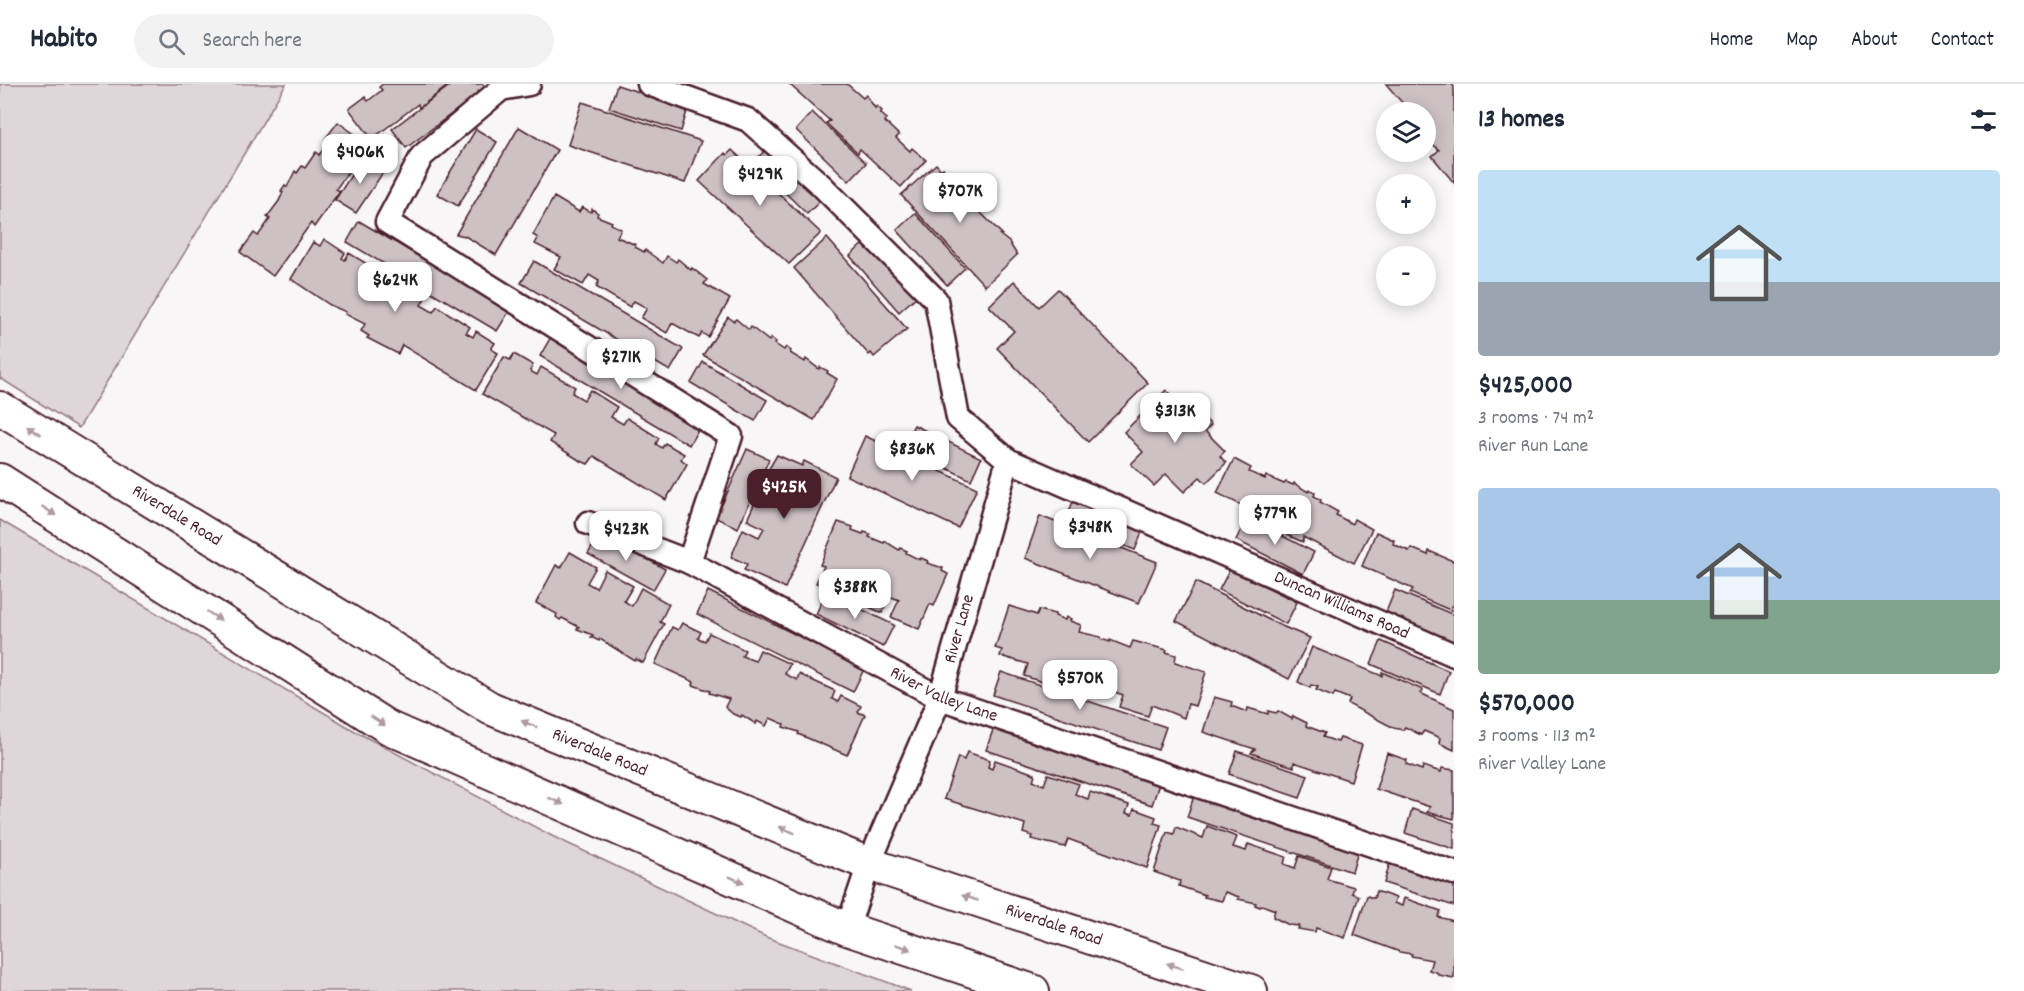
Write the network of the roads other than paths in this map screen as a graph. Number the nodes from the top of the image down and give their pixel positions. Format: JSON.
{"nodes":[{"id":1,"x":529,"y":84,"type":"edge"},
{"id":2,"x":649,"y":84,"type":"edge"},
{"id":3,"x":0,"y":408,"type":"edge"},
{"id":4,"x":1008,"y":460,"type":"junction"},
{"id":5,"x":0,"y":480,"type":"edge"},
{"id":6,"x":588,"y":523,"type":"dead end"},
{"id":7,"x":689,"y":562,"type":"junction"},
{"id":8,"x":1454,"y":655,"type":"edge"},
{"id":9,"x":940,"y":698,"type":"junction"},
{"id":10,"x":868,"y":864,"type":"junction"},
{"id":11,"x":1454,"y":873,"type":"edge"},
{"id":12,"x":848,"y":929,"type":"junction"},
{"id":13,"x":1033,"y":991,"type":"edge"},
{"id":14,"x":1251,"y":991,"type":"edge"}],
"edges":[{"from":1,"to":7,"type":"street"},
{"from":2,"to":4,"type":"street","name":"Duncan Williams Road"},
{"from":10,"to":3,"type":"street","name":"Riverdale Road","one_way":true},
{"from":4,"to":8,"type":"street","name":"Duncan Williams Road"},
{"from":4,"to":9,"type":"street","name":"River Lane"},
{"from":5,"to":12,"type":"street","one_way":true},
{"from":6,"to":7,"type":"street","name":"River Valley Lane"},
{"from":7,"to":9,"type":"street","name":"River Valley Lane"},
{"from":9,"to":10,"type":"street","name":"River Lane"},
{"from":9,"to":11,"type":"street","name":"River Valley Lane"},
{"from":10,"to":12,"type":"street","name":"River Lane"},
{"from":14,"to":10,"type":"street","name":"Riverdale Road","one_way":true},
{"from":12,"to":13,"type":"street","one_way":true}]}
